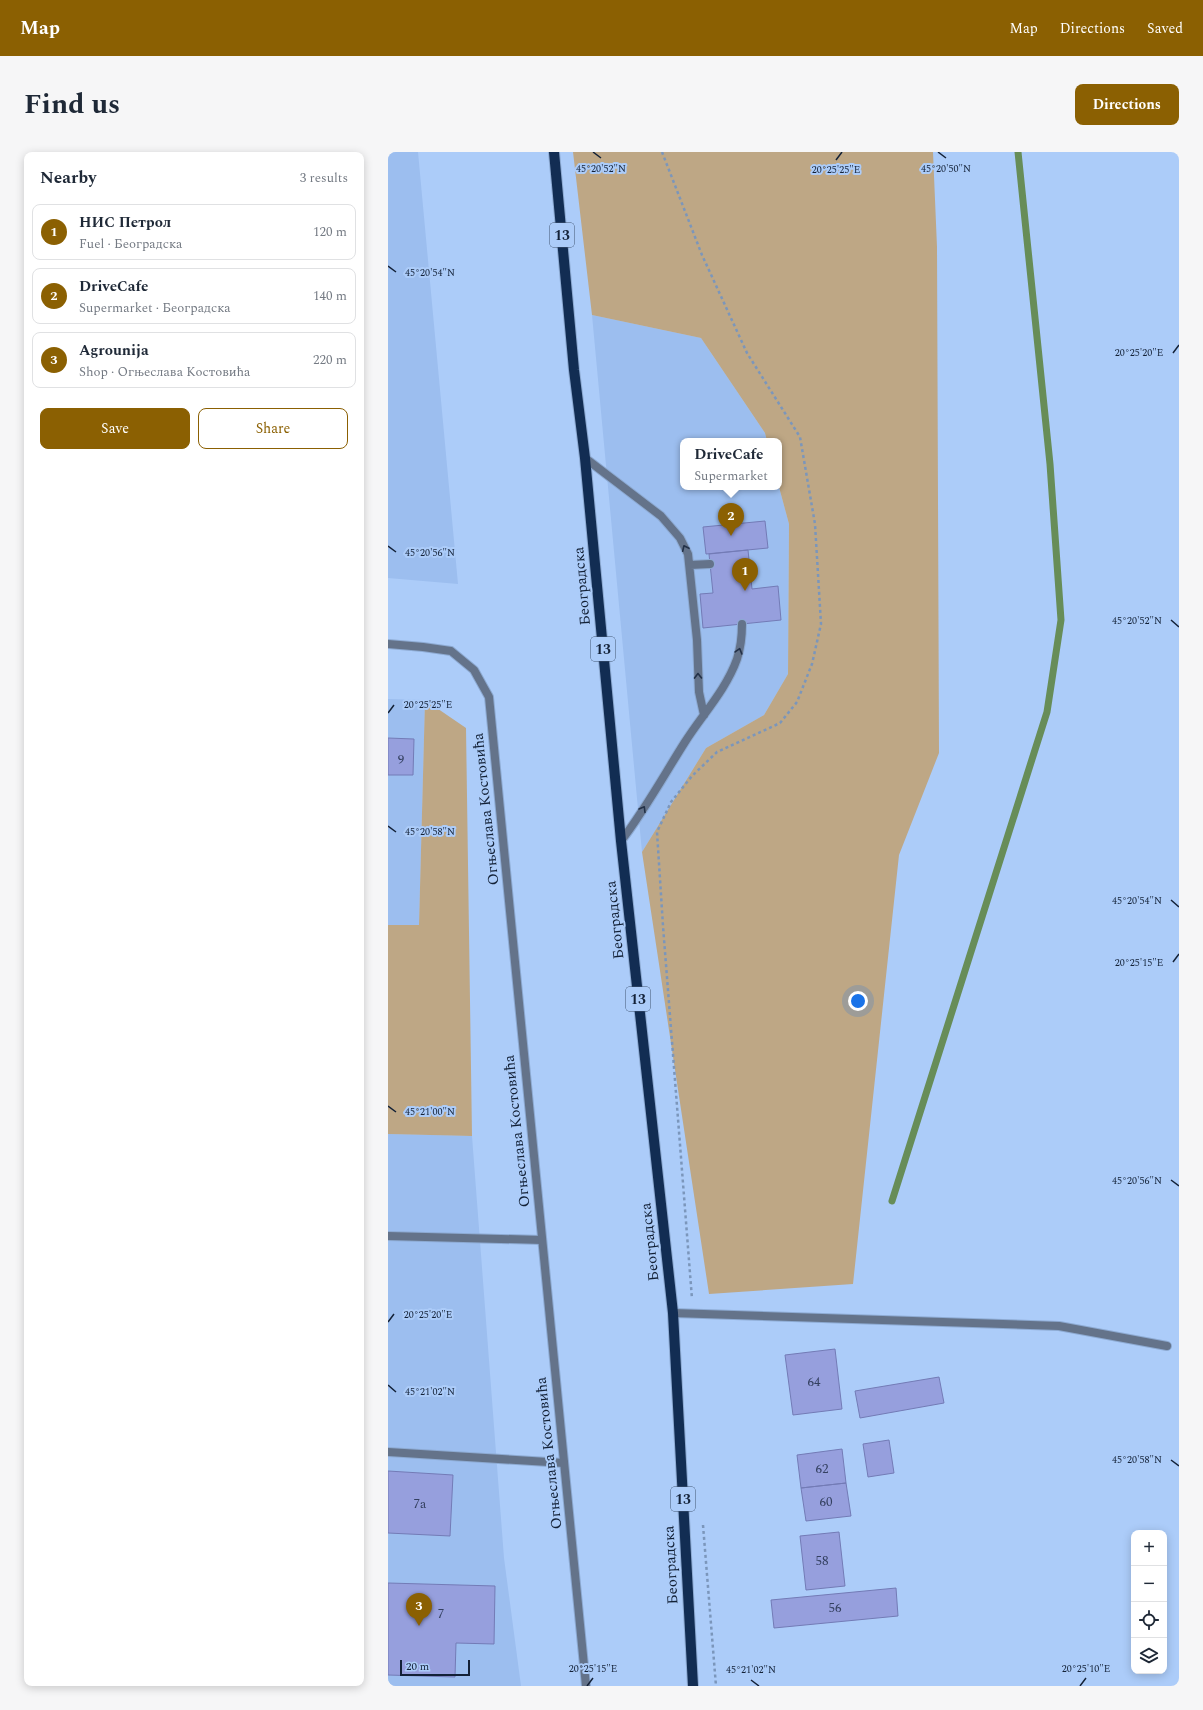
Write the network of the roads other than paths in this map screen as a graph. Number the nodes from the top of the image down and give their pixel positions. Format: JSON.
{"nodes":[{"id":1,"x":554,"y":152,"type":"edge"},
{"id":2,"x":585,"y":458,"type":"junction"},
{"id":3,"x":710,"y":564,"type":"dead end"},
{"id":4,"x":690,"y":565,"type":"junction"},
{"id":5,"x":742,"y":624,"type":"dead end"},
{"id":6,"x":388,"y":644,"type":"edge"},
{"id":7,"x":704,"y":715,"type":"junction"},
{"id":8,"x":621,"y":841,"type":"junction"},
{"id":9,"x":388,"y":1236,"type":"edge"},
{"id":10,"x":542,"y":1240,"type":"junction"},
{"id":11,"x":673,"y":1313,"type":"junction"},
{"id":12,"x":1167,"y":1346,"type":"dead end"},
{"id":13,"x":388,"y":1452,"type":"edge"},
{"id":14,"x":564,"y":1463,"type":"junction"},
{"id":15,"x":586,"y":1686,"type":"edge"},
{"id":16,"x":693,"y":1686,"type":"edge"}],
"edges":[{"from":1,"to":2,"type":"main road","name":"Београдска","number":"13"},
{"from":4,"to":2,"type":"street","one_way":true},
{"from":2,"to":8,"type":"main road","name":"Београдска","number":"13"},
{"from":3,"to":4,"type":"street"},
{"from":7,"to":4,"type":"street","one_way":true},
{"from":7,"to":5,"type":"street","one_way":true},
{"from":6,"to":10,"type":"street","name":"Огњеслава Костовића"},
{"from":8,"to":7,"type":"street","one_way":true},
{"from":8,"to":11,"type":"main road","name":"Београдска","number":"13"},
{"from":9,"to":10,"type":"street"},
{"from":10,"to":14,"type":"street","name":"Огњеслава Костовића"},
{"from":11,"to":12,"type":"street"},
{"from":11,"to":16,"type":"main road","name":"Београдска","number":"13"},
{"from":13,"to":14,"type":"street"},
{"from":14,"to":15,"type":"street","name":"Огњеслава Костовића"}]}
